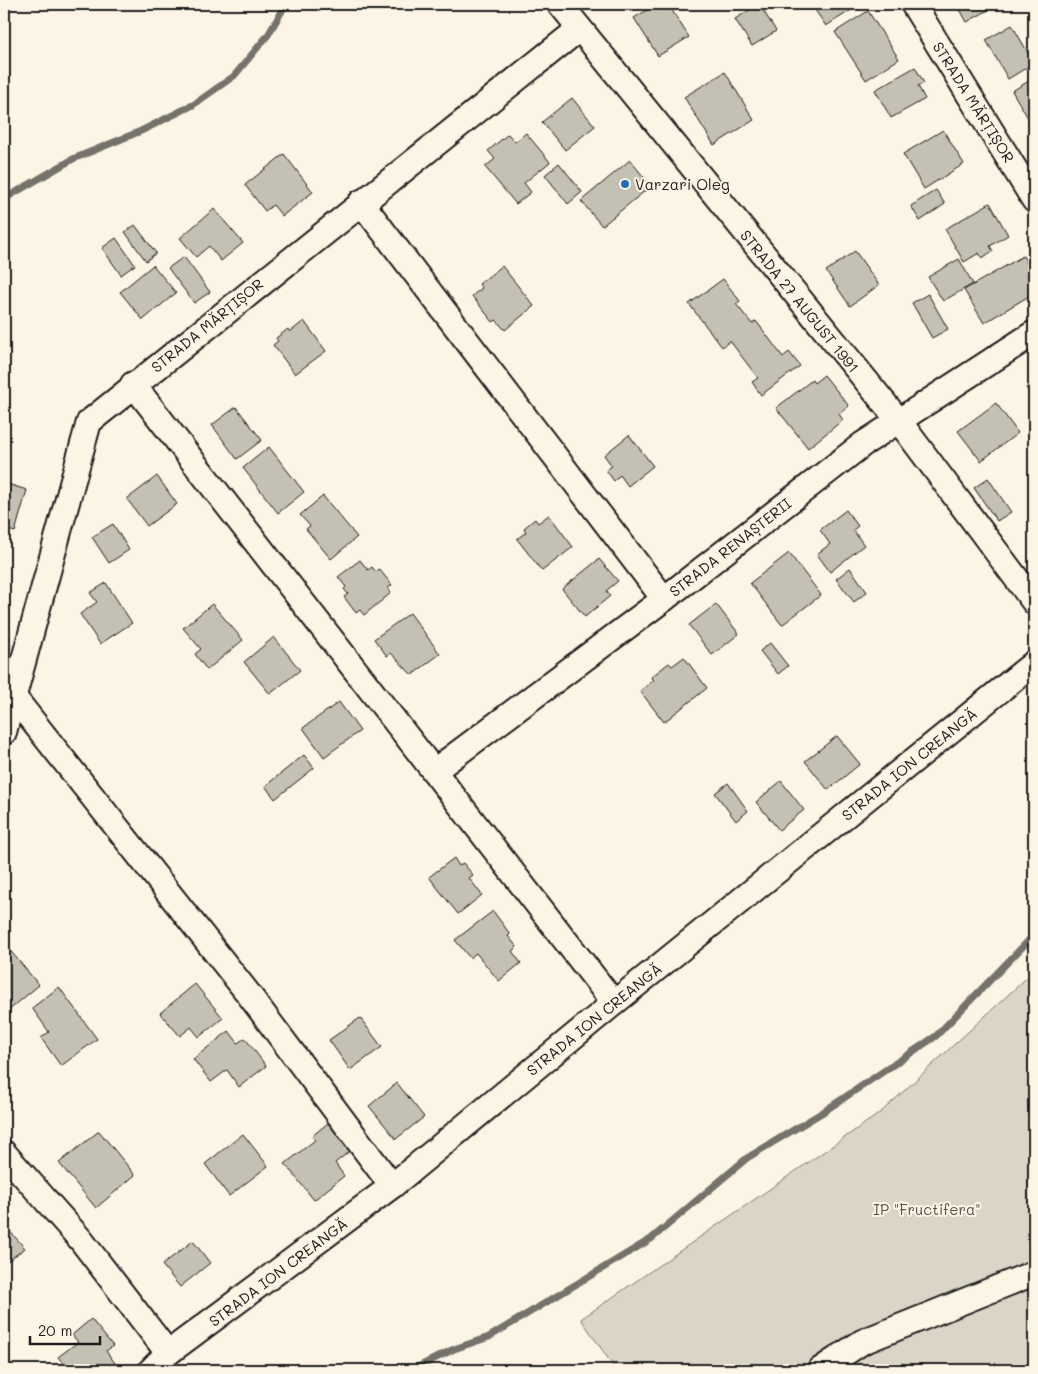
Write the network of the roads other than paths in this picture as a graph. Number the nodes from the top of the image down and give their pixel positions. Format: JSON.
{"nodes":[{"id":1,"x":560,"y":4,"type":"edge"},
{"id":2,"x":913,"y":4,"type":"edge"},
{"id":3,"x":579,"y":29,"type":"junction"},
{"id":4,"x":1034,"y":200,"type":"edge"},
{"id":5,"x":361,"y":202,"type":"junction"},
{"id":6,"x":1034,"y":333,"type":"edge"},
{"id":7,"x":133,"y":384,"type":"junction"},
{"id":8,"x":899,"y":422,"type":"junction"},
{"id":9,"x":664,"y":598,"type":"junction"},
{"id":10,"x":1034,"y":602,"type":"edge"},
{"id":11,"x":1034,"y":663,"type":"edge"},
{"id":12,"x":13,"y":696,"type":"junction"},
{"id":13,"x":4,"y":732,"type":"edge"},
{"id":14,"x":434,"y":771,"type":"junction"},
{"id":15,"x":614,"y":1003,"type":"junction"},
{"id":16,"x":4,"y":1153,"type":"edge"},
{"id":17,"x":392,"y":1186,"type":"junction"},
{"id":18,"x":1034,"y":1273,"type":"edge"},
{"id":19,"x":168,"y":1353,"type":"junction"},
{"id":20,"x":151,"y":1370,"type":"edge"},
{"id":21,"x":820,"y":1370,"type":"edge"}],
"edges":[{"from":1,"to":3,"type":"street","name":"STRADA 27 AUGUST 1991"},
{"from":2,"to":4,"type":"street","name":"STRADA MĂRȚIȘOR"},
{"from":3,"to":5,"type":"street","name":"STRADA MĂRȚIȘOR"},
{"from":3,"to":8,"type":"street","name":"STRADA 27 AUGUST 1991"},
{"from":5,"to":7,"type":"street","name":"STRADA MĂRȚIȘOR"},
{"from":5,"to":9,"type":"street"},
{"from":6,"to":8,"type":"street","name":"STRADA RENAȘTERII"},
{"from":7,"to":12,"type":"street","name":"STRADA MĂRȚIȘOR"},
{"from":7,"to":14,"type":"street"},
{"from":8,"to":9,"type":"street","name":"STRADA RENAȘTERII"},
{"from":8,"to":10,"type":"street","name":"STRADA 27 AUGUST 1991"},
{"from":9,"to":14,"type":"street","name":"STRADA RENAȘTERII"},
{"from":11,"to":15,"type":"street","name":"STRADA ION CREANGĂ"},
{"from":12,"to":13,"type":"street","name":"STRADA MĂRȚIȘOR"},
{"from":12,"to":17,"type":"street"},
{"from":14,"to":15,"type":"street"},
{"from":15,"to":17,"type":"street","name":"STRADA ION CREANGĂ"},
{"from":16,"to":19,"type":"street"},
{"from":17,"to":19,"type":"street","name":"STRADA ION CREANGĂ"},
{"from":18,"to":21,"type":"street"},
{"from":19,"to":20,"type":"street","name":"STRADA ION CREANGĂ"}]}
